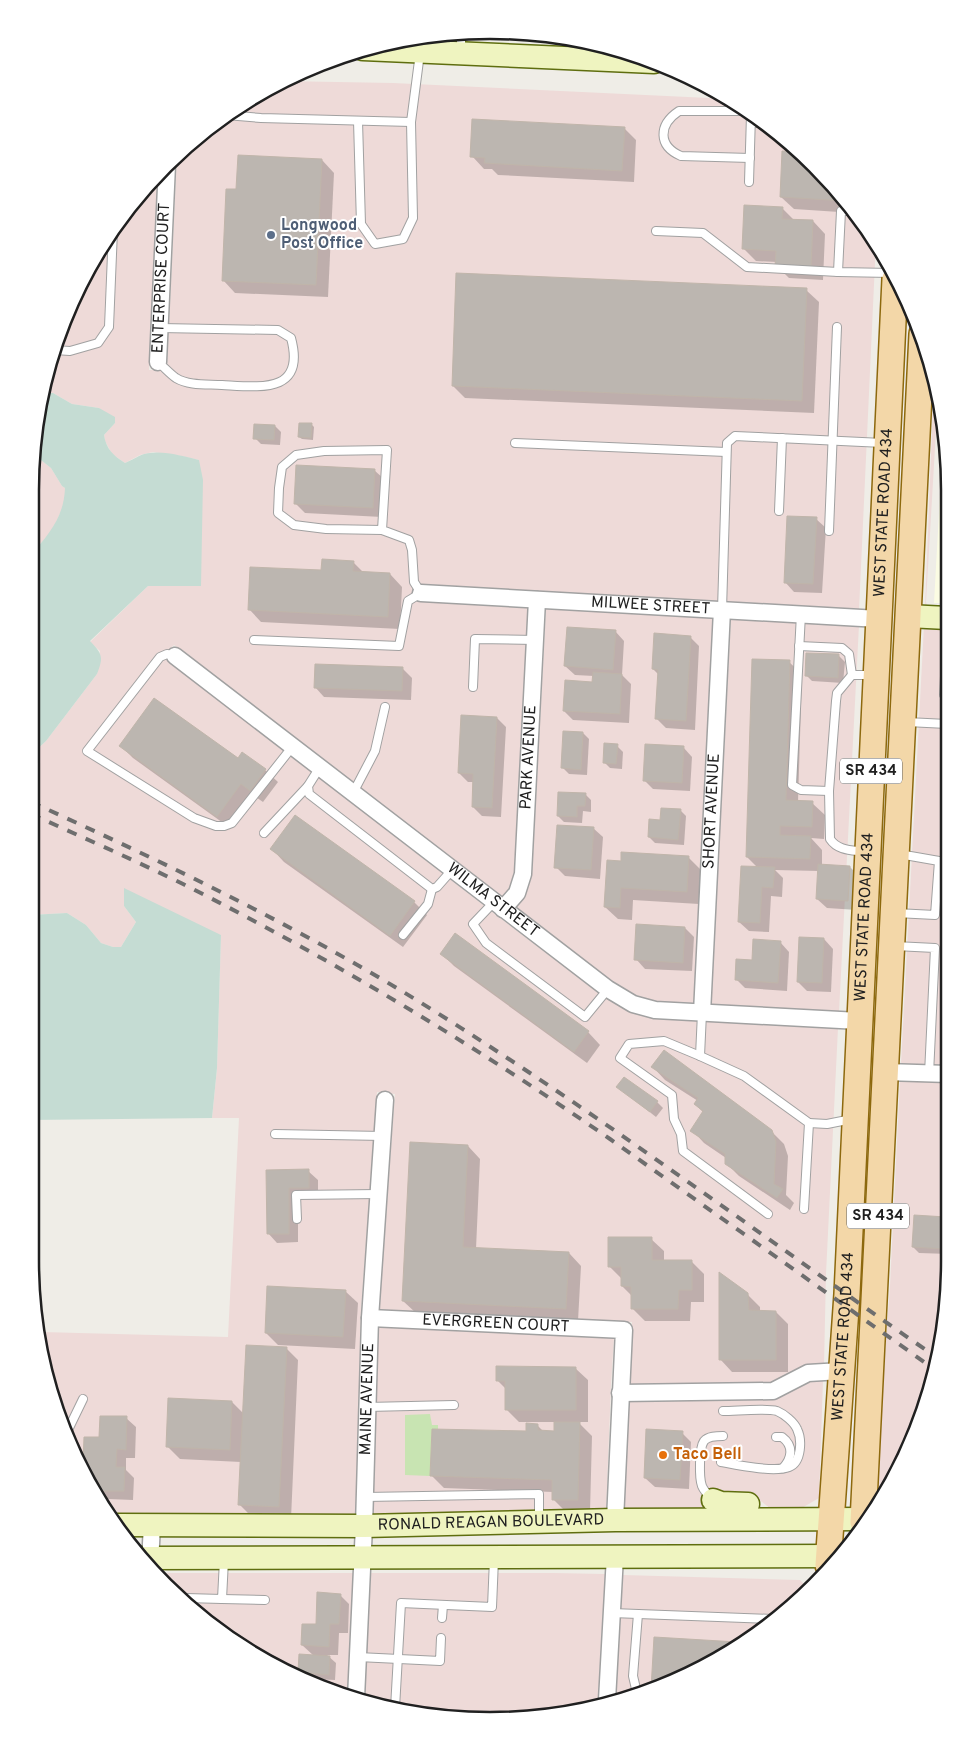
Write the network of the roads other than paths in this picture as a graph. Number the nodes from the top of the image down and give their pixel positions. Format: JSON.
{"nodes":[{"id":1,"x":461,"y":42,"type":"edge"},
{"id":2,"x":390,"y":50,"type":"edge"},
{"id":3,"x":421,"y":51,"type":"junction"},
{"id":4,"x":621,"y":59,"type":"edge"},
{"id":5,"x":735,"y":111,"type":"edge"},
{"id":6,"x":238,"y":116,"type":"edge"},
{"id":7,"x":358,"y":121,"type":"junction"},
{"id":8,"x":411,"y":122,"type":"junction"},
{"id":9,"x":751,"y":122,"type":"edge"},
{"id":10,"x":750,"y":158,"type":"junction"},
{"id":11,"x":167,"y":176,"type":"edge"},
{"id":12,"x":750,"y":182,"type":"dead end"},
{"id":13,"x":845,"y":211,"type":"edge"},
{"id":14,"x":656,"y":231,"type":"dead end"},
{"id":15,"x":113,"y":241,"type":"edge"},
{"id":16,"x":838,"y":272,"type":"junction"},
{"id":17,"x":886,"y":273,"type":"edge"},
{"id":18,"x":895,"y":289,"type":"edge"},
{"id":19,"x":837,"y":327,"type":"dead end"},
{"id":20,"x":160,"y":328,"type":"junction"},
{"id":21,"x":61,"y":350,"type":"edge"},
{"id":22,"x":921,"y":357,"type":"edge"},
{"id":23,"x":158,"y":362,"type":"joint"},
{"id":24,"x":782,"y":438,"type":"junction"},
{"id":25,"x":833,"y":441,"type":"junction"},
{"id":26,"x":515,"y":443,"type":"dead end"},
{"id":27,"x":888,"y":443,"type":"junction"},
{"id":28,"x":726,"y":452,"type":"junction"},
{"id":29,"x":780,"y":511,"type":"dead end"},
{"id":30,"x":382,"y":530,"type":"junction"},
{"id":31,"x":829,"y":532,"type":"dead end"},
{"id":32,"x":881,"y":571,"type":"junction"},
{"id":33,"x":421,"y":593,"type":"junction"},
{"id":34,"x":537,"y":600,"type":"junction"},
{"id":35,"x":722,"y":610,"type":"junction"},
{"id":36,"x":800,"y":614,"type":"junction"},
{"id":37,"x":908,"y":616,"type":"junction"},
{"id":38,"x":941,"y":618,"type":"edge"},
{"id":39,"x":879,"y":619,"type":"junction"},
{"id":40,"x":254,"y":640,"type":"dead end"},
{"id":41,"x":535,"y":640,"type":"junction"},
{"id":42,"x":799,"y":646,"type":"junction"},
{"id":43,"x":175,"y":656,"type":"joint"},
{"id":44,"x":905,"y":670,"type":"junction"},
{"id":45,"x":864,"y":675,"type":"junction"},
{"id":46,"x":473,"y":687,"type":"dead end"},
{"id":47,"x":385,"y":707,"type":"dead end"},
{"id":48,"x":903,"y":721,"type":"junction"},
{"id":49,"x":941,"y":724,"type":"edge"},
{"id":50,"x":293,"y":746,"type":"junction"},
{"id":51,"x":320,"y":767,"type":"junction"},
{"id":52,"x":308,"y":786,"type":"junction"},
{"id":53,"x":829,"y":791,"type":"junction"},
{"id":54,"x":353,"y":792,"type":"junction"},
{"id":55,"x":264,"y":833,"type":"dead end"},
{"id":56,"x":867,"y":852,"type":"junction"},
{"id":57,"x":896,"y":854,"type":"junction"},
{"id":58,"x":452,"y":870,"type":"junction"},
{"id":59,"x":432,"y":889,"type":"junction"},
{"id":60,"x":499,"y":906,"type":"junction"},
{"id":61,"x":894,"y":913,"type":"junction"},
{"id":62,"x":403,"y":935,"type":"dead end"},
{"id":63,"x":892,"y":946,"type":"junction"},
{"id":64,"x":608,"y":989,"type":"junction"},
{"id":65,"x":702,"y":1013,"type":"junction"},
{"id":66,"x":859,"y":1021,"type":"junction"},
{"id":67,"x":700,"y":1056,"type":"junction"},
{"id":68,"x":886,"y":1072,"type":"junction"},
{"id":69,"x":929,"y":1074,"type":"junction"},
{"id":70,"x":941,"y":1074,"type":"edge"},
{"id":71,"x":385,"y":1100,"type":"dead end"},
{"id":72,"x":854,"y":1118,"type":"junction"},
{"id":73,"x":810,"y":1123,"type":"junction"},
{"id":74,"x":275,"y":1134,"type":"dead end"},
{"id":75,"x":383,"y":1136,"type":"junction"},
{"id":76,"x":378,"y":1194,"type":"junction"},
{"id":77,"x":804,"y":1209,"type":"dead end"},
{"id":78,"x":768,"y":1214,"type":"dead end"},
{"id":79,"x":297,"y":1219,"type":"dead end"},
{"id":80,"x":370,"y":1318,"type":"junction"},
{"id":81,"x":841,"y":1371,"type":"junction"},
{"id":82,"x":620,"y":1393,"type":"junction"},
{"id":83,"x":83,"y":1399,"type":"dead end"},
{"id":84,"x":454,"y":1405,"type":"dead end"},
{"id":85,"x":367,"y":1407,"type":"junction"},
{"id":86,"x":723,"y":1411,"type":"dead end"},
{"id":87,"x":70,"y":1426,"type":"edge"},
{"id":88,"x":723,"y":1436,"type":"dead end"},
{"id":89,"x":776,"y":1437,"type":"dead end"},
{"id":90,"x":720,"y":1462,"type":"dead end"},
{"id":91,"x":782,"y":1468,"type":"junction"},
{"id":92,"x":365,"y":1497,"type":"junction"},
{"id":93,"x":713,"y":1500,"type":"joint"},
{"id":94,"x":864,"y":1513,"type":"edge"},
{"id":95,"x":769,"y":1518,"type":"junction"},
{"id":96,"x":831,"y":1518,"type":"junction"},
{"id":97,"x":615,"y":1520,"type":"junction"},
{"id":98,"x":860,"y":1520,"type":"edge"},
{"id":99,"x":539,"y":1522,"type":"junction"},
{"id":100,"x":152,"y":1524,"type":"junction"},
{"id":101,"x":124,"y":1525,"type":"edge"},
{"id":102,"x":364,"y":1526,"type":"junction"},
{"id":103,"x":148,"y":1556,"type":"edge"},
{"id":104,"x":615,"y":1556,"type":"junction"},
{"id":105,"x":362,"y":1557,"type":"junction"},
{"id":106,"x":494,"y":1557,"type":"junction"},
{"id":107,"x":224,"y":1558,"type":"junction"},
{"id":108,"x":830,"y":1558,"type":"edge"},
{"id":109,"x":830,"y":1559,"type":"edge"},
{"id":110,"x":152,"y":1560,"type":"edge"},
{"id":111,"x":190,"y":1598,"type":"edge"},
{"id":112,"x":222,"y":1599,"type":"junction"},
{"id":113,"x":265,"y":1600,"type":"dead end"},
{"id":114,"x":443,"y":1605,"type":"junction"},
{"id":115,"x":612,"y":1613,"type":"junction"},
{"id":116,"x":638,"y":1614,"type":"junction"},
{"id":117,"x":442,"y":1618,"type":"dead end"},
{"id":118,"x":764,"y":1620,"type":"edge"},
{"id":119,"x":441,"y":1638,"type":"dead end"},
{"id":120,"x":358,"y":1657,"type":"junction"},
{"id":121,"x":398,"y":1659,"type":"junction"},
{"id":122,"x":635,"y":1688,"type":"edge"},
{"id":123,"x":356,"y":1692,"type":"edge"},
{"id":124,"x":607,"y":1697,"type":"edge"},
{"id":125,"x":395,"y":1702,"type":"edge"}],
"edges":[{"from":1,"to":3,"type":"main road"},
{"from":1,"to":4,"type":"main road"},
{"from":2,"to":3,"type":"main road"},
{"from":3,"to":8,"type":"lane"},
{"from":5,"to":10,"type":"lane"},
{"from":6,"to":7,"type":"lane"},
{"from":7,"to":8,"type":"lane"},
{"from":7,"to":8,"type":"lane"},
{"from":9,"to":10,"type":"lane"},
{"from":10,"to":12,"type":"lane"},
{"from":11,"to":20,"type":"street","name":"ENTERPRISE COURT"},
{"from":13,"to":16,"type":"lane"},
{"from":14,"to":16,"type":"lane"},
{"from":15,"to":21,"type":"lane"},
{"from":16,"to":17,"type":"lane"},
{"from":18,"to":27,"type":"main road","name":"WEST STATE ROAD 434","number":"SR 434"},
{"from":19,"to":25,"type":"lane"},
{"from":20,"to":23,"type":"street","name":"ENTERPRISE COURT"},
{"from":20,"to":23,"type":"lane"},
{"from":22,"to":37,"type":"main road","name":"WEST STATE ROAD 434","number":"SR 434"},
{"from":24,"to":25,"type":"lane"},
{"from":24,"to":28,"type":"lane"},
{"from":24,"to":29,"type":"lane"},
{"from":25,"to":27,"type":"lane"},
{"from":25,"to":31,"type":"lane"},
{"from":26,"to":28,"type":"lane"},
{"from":27,"to":32,"type":"main road","name":"WEST STATE ROAD 434","number":"SR 434"},
{"from":28,"to":35,"type":"lane"},
{"from":30,"to":30,"type":"lane"},
{"from":30,"to":33,"type":"lane"},
{"from":32,"to":37,"type":"main road"},
{"from":32,"to":39,"type":"main road","name":"WEST STATE ROAD 434","number":"SR 434"},
{"from":33,"to":34,"type":"street","name":"MILWEE STREET"},
{"from":33,"to":40,"type":"lane"},
{"from":34,"to":35,"type":"street","name":"MILWEE STREET"},
{"from":34,"to":41,"type":"street","name":"PARK AVENUE"},
{"from":35,"to":36,"type":"street","name":"MILWEE STREET"},
{"from":35,"to":65,"type":"street","name":"SHORT AVENUE"},
{"from":36,"to":39,"type":"street","name":"MILWEE STREET"},
{"from":36,"to":42,"type":"lane"},
{"from":37,"to":38,"type":"main road"},
{"from":37,"to":44,"type":"main road","name":"WEST STATE ROAD 434","number":"SR 434"},
{"from":39,"to":44,"type":"main road"},
{"from":39,"to":45,"type":"main road","name":"WEST STATE ROAD 434","number":"SR 434"},
{"from":41,"to":46,"type":"lane"},
{"from":41,"to":60,"type":"street","name":"PARK AVENUE"},
{"from":42,"to":45,"type":"lane"},
{"from":42,"to":53,"type":"lane"},
{"from":43,"to":50,"type":"street","name":"WILMA STREET"},
{"from":43,"to":50,"type":"lane"},
{"from":44,"to":48,"type":"main road","name":"WEST STATE ROAD 434","number":"SR 434"},
{"from":45,"to":53,"type":"lane"},
{"from":45,"to":56,"type":"main road","name":"WEST STATE ROAD 434","number":"SR 434"},
{"from":47,"to":54,"type":"lane"},
{"from":48,"to":49,"type":"lane"},
{"from":48,"to":57,"type":"main road","name":"WEST STATE ROAD 434","number":"SR 434"},
{"from":50,"to":51,"type":"street","name":"WILMA STREET"},
{"from":51,"to":52,"type":"lane"},
{"from":51,"to":54,"type":"street","name":"WILMA STREET"},
{"from":52,"to":55,"type":"lane"},
{"from":52,"to":59,"type":"lane"},
{"from":53,"to":56,"type":"lane"},
{"from":54,"to":58,"type":"street","name":"WILMA STREET"},
{"from":56,"to":66,"type":"main road","name":"WEST STATE ROAD 434","number":"SR 434"},
{"from":57,"to":61,"type":"main road","name":"WEST STATE ROAD 434","number":"SR 434"},
{"from":57,"to":61,"type":"lane"},
{"from":58,"to":59,"type":"lane"},
{"from":58,"to":60,"type":"street","name":"WILMA STREET"},
{"from":59,"to":62,"type":"lane"},
{"from":60,"to":64,"type":"street","name":"WILMA STREET"},
{"from":60,"to":64,"type":"lane"},
{"from":61,"to":63,"type":"main road","name":"WEST STATE ROAD 434","number":"SR 434"},
{"from":63,"to":68,"type":"main road","name":"WEST STATE ROAD 434","number":"SR 434"},
{"from":63,"to":69,"type":"lane"},
{"from":64,"to":65,"type":"street","name":"WILMA STREET"},
{"from":65,"to":66,"type":"street","name":"WILMA STREET"},
{"from":65,"to":67,"type":"lane"},
{"from":66,"to":72,"type":"main road","name":"WEST STATE ROAD 434","number":"SR 434"},
{"from":67,"to":73,"type":"lane"},
{"from":67,"to":78,"type":"lane"},
{"from":68,"to":69,"type":"street"},
{"from":68,"to":94,"type":"main road","name":"WEST STATE ROAD 434","number":"SR 434"},
{"from":69,"to":70,"type":"street"},
{"from":71,"to":75,"type":"street","name":"MAINE AVENUE"},
{"from":72,"to":73,"type":"lane"},
{"from":72,"to":81,"type":"main road","name":"WEST STATE ROAD 434","number":"SR 434"},
{"from":73,"to":77,"type":"lane"},
{"from":74,"to":75,"type":"lane"},
{"from":75,"to":76,"type":"street","name":"MAINE AVENUE"},
{"from":76,"to":79,"type":"lane"},
{"from":76,"to":80,"type":"street","name":"MAINE AVENUE"},
{"from":80,"to":82,"type":"street","name":"EVERGREEN COURT"},
{"from":80,"to":85,"type":"street","name":"MAINE AVENUE"},
{"from":81,"to":82,"type":"street"},
{"from":81,"to":96,"type":"main road","name":"WEST STATE ROAD 434","number":"SR 434"},
{"from":82,"to":97,"type":"street"},
{"from":83,"to":87,"type":"lane"},
{"from":84,"to":85,"type":"lane"},
{"from":85,"to":92,"type":"street","name":"MAINE AVENUE"},
{"from":86,"to":91,"type":"lane"},
{"from":88,"to":93,"type":"lane"},
{"from":89,"to":91,"type":"lane"},
{"from":90,"to":91,"type":"lane"},
{"from":92,"to":99,"type":"lane"},
{"from":92,"to":102,"type":"street","name":"MAINE AVENUE"},
{"from":93,"to":95,"type":"main road"},
{"from":95,"to":96,"type":"main road","name":"RONALD REAGAN BOULEVARD"},
{"from":95,"to":97,"type":"main road","name":"RONALD REAGAN BOULEVARD"},
{"from":96,"to":98,"type":"main road","name":"RONALD REAGAN BOULEVARD"},
{"from":96,"to":108,"type":"main road","name":"WEST STATE ROAD 434","number":"SR 434"},
{"from":97,"to":99,"type":"main road","name":"RONALD REAGAN BOULEVARD"},
{"from":99,"to":102,"type":"main road","name":"RONALD REAGAN BOULEVARD"},
{"from":100,"to":101,"type":"main road","name":"RONALD REAGAN BOULEVARD"},
{"from":100,"to":102,"type":"main road","name":"RONALD REAGAN BOULEVARD"},
{"from":100,"to":103,"type":"street"},
{"from":102,"to":105,"type":"street","name":"MAINE AVENUE"},
{"from":104,"to":106,"type":"main road","name":"RONALD REAGAN BOULEVARD"},
{"from":104,"to":109,"type":"main road","name":"RONALD REAGAN BOULEVARD"},
{"from":104,"to":115,"type":"street"},
{"from":105,"to":106,"type":"main road","name":"RONALD REAGAN BOULEVARD"},
{"from":105,"to":107,"type":"main road","name":"RONALD REAGAN BOULEVARD"},
{"from":105,"to":120,"type":"street","name":"MAINE AVENUE"},
{"from":106,"to":114,"type":"lane"},
{"from":107,"to":110,"type":"main road","name":"RONALD REAGAN BOULEVARD"},
{"from":107,"to":112,"type":"lane"},
{"from":111,"to":112,"type":"lane"},
{"from":112,"to":113,"type":"lane"},
{"from":114,"to":117,"type":"lane"},
{"from":114,"to":121,"type":"lane"},
{"from":115,"to":116,"type":"lane"},
{"from":115,"to":124,"type":"street"},
{"from":116,"to":118,"type":"lane"},
{"from":116,"to":122,"type":"lane"},
{"from":119,"to":121,"type":"lane"},
{"from":120,"to":121,"type":"lane"},
{"from":120,"to":123,"type":"street","name":"MAINE AVENUE"},
{"from":121,"to":125,"type":"lane"}]}
